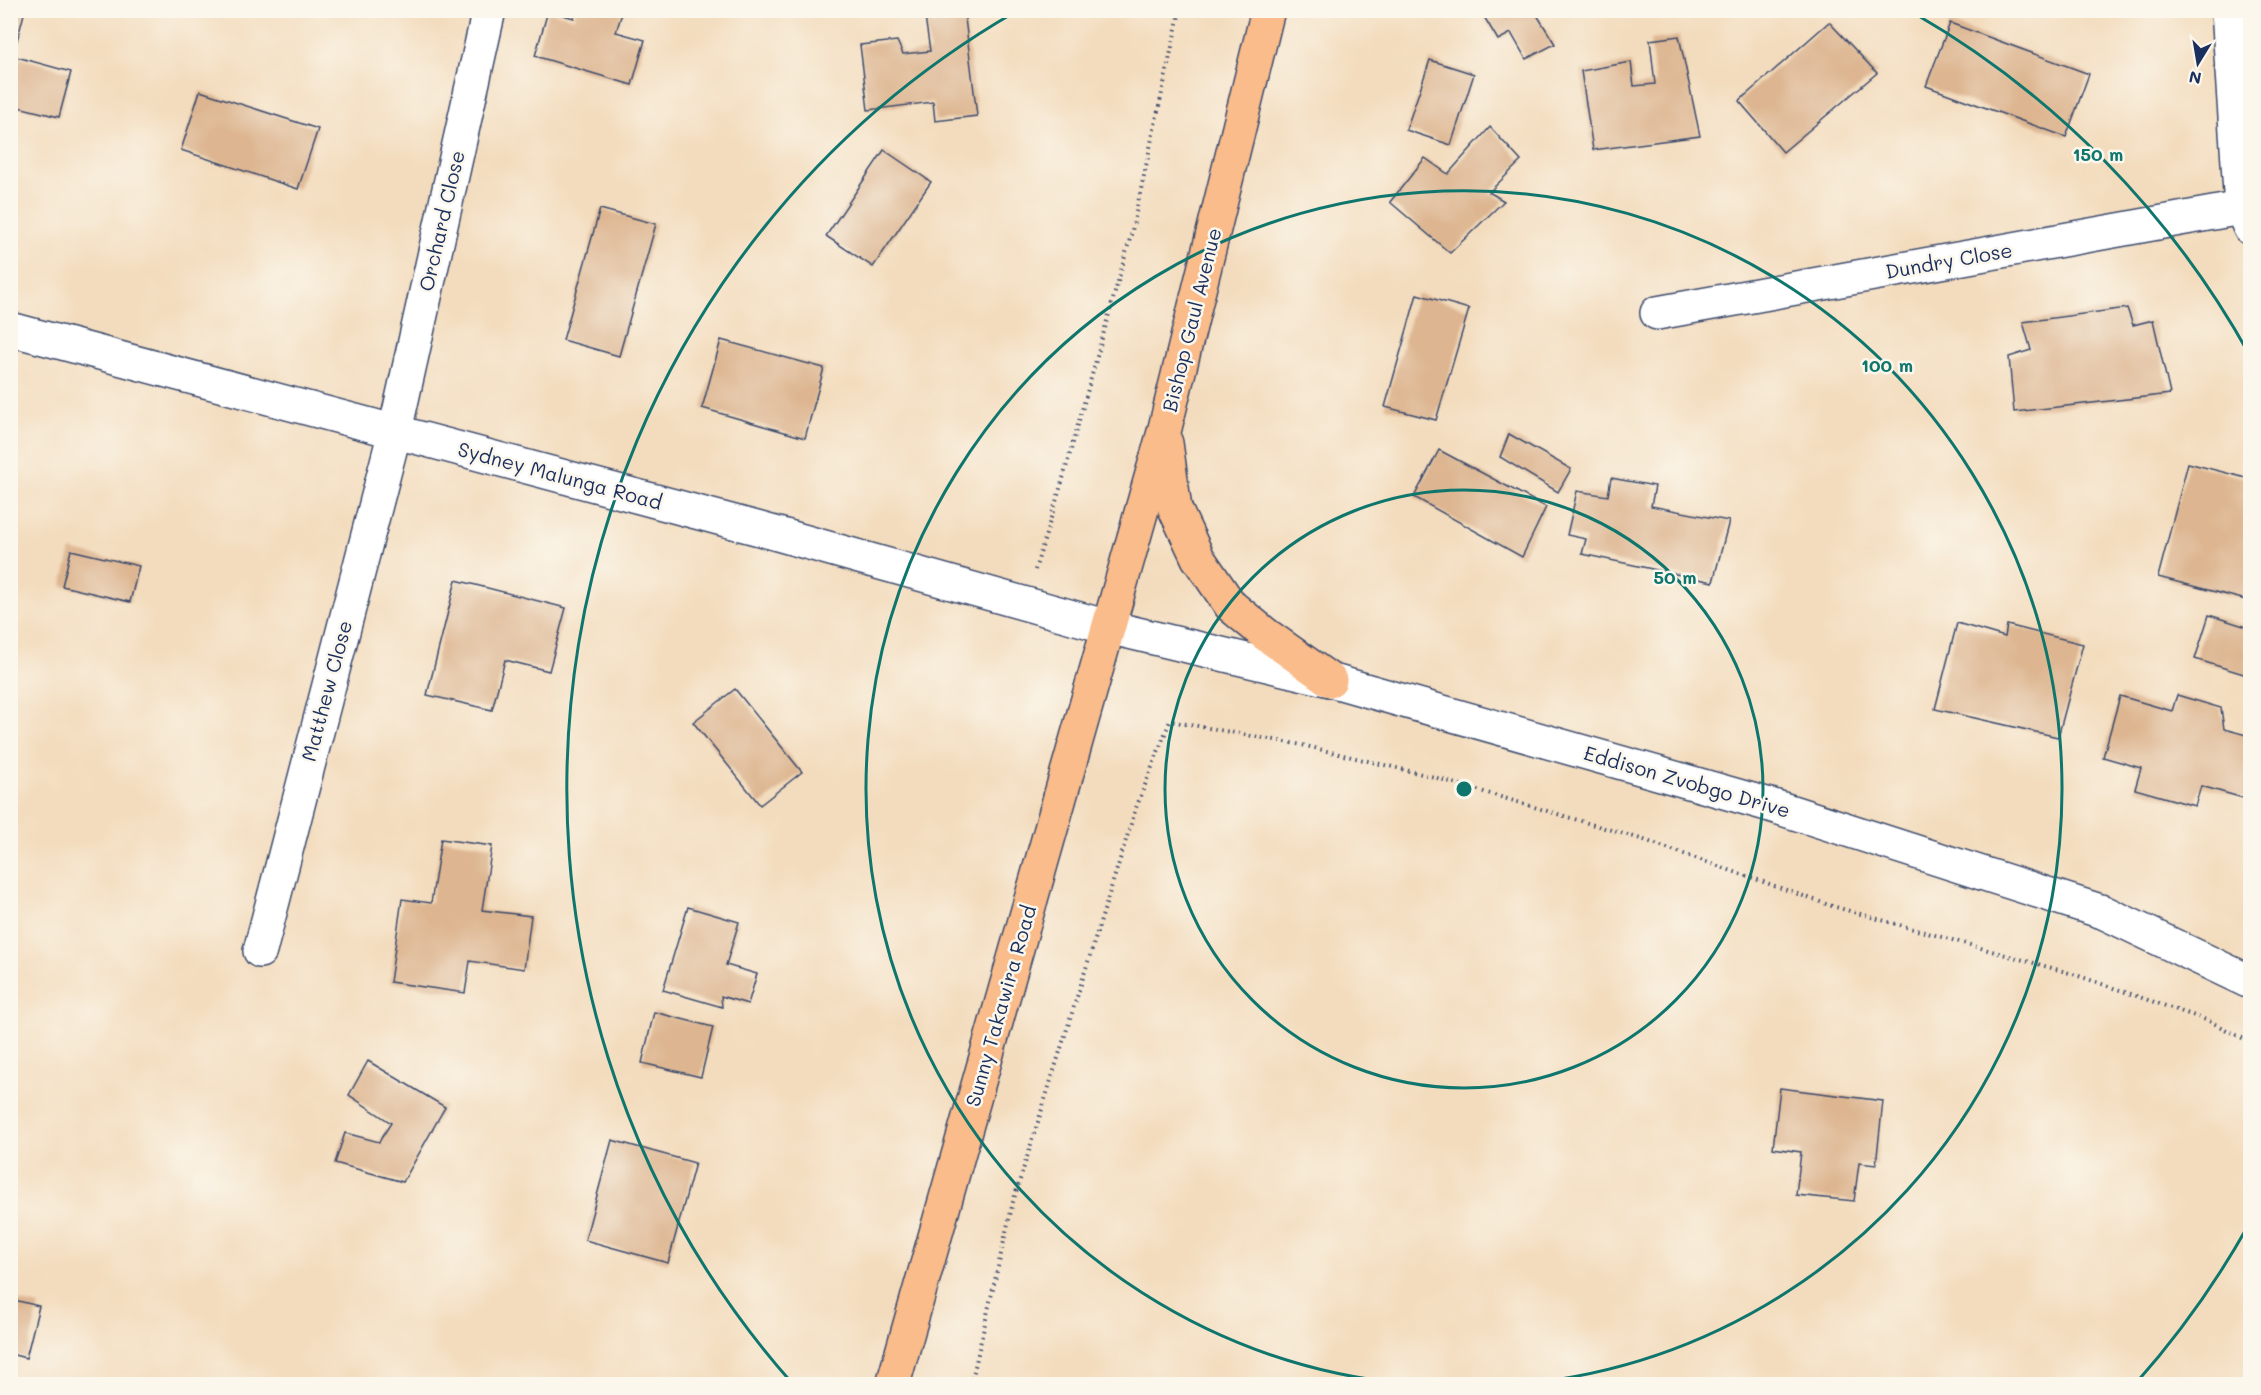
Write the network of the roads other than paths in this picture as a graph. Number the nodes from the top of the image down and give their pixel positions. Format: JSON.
{"nodes":[{"id":1,"x":489,"y":10,"type":"edge"},
{"id":2,"x":1268,"y":10,"type":"edge"},
{"id":3,"x":2228,"y":10,"type":"edge"},
{"id":4,"x":2246,"y":218,"type":"edge"},
{"id":5,"x":1657,"y":313,"type":"dead end"},
{"id":6,"x":10,"y":329,"type":"edge"},
{"id":7,"x":394,"y":431,"type":"junction"},
{"id":8,"x":1164,"y":432,"type":"junction"},
{"id":9,"x":1108,"y":627,"type":"junction"},
{"id":10,"x":1330,"y":681,"type":"junction"},
{"id":11,"x":260,"y":951,"type":"dead end"},
{"id":12,"x":2250,"y":982,"type":"edge"},
{"id":13,"x":893,"y":1384,"type":"edge"}],
"edges":[{"from":1,"to":7,"type":"street","name":"Orchard Close"},
{"from":2,"to":8,"type":"main road","name":"Bishop Gaul Avenue"},
{"from":3,"to":4,"type":"street"},
{"from":4,"to":5,"type":"street","name":"Dundry Close"},
{"from":6,"to":7,"type":"street","name":"Sydney Malunga Road"},
{"from":7,"to":9,"type":"street","name":"Sydney Malunga Road"},
{"from":7,"to":11,"type":"street","name":"Matthew Close"},
{"from":8,"to":9,"type":"main road","name":"Bishop Gaul Avenue"},
{"from":8,"to":10,"type":"main road"},
{"from":9,"to":10,"type":"street","name":"Eddison Zvobgo Drive"},
{"from":9,"to":13,"type":"main road","name":"Sunny Takawira Road"},
{"from":10,"to":12,"type":"street","name":"Eddison Zvobgo Drive"}]}
